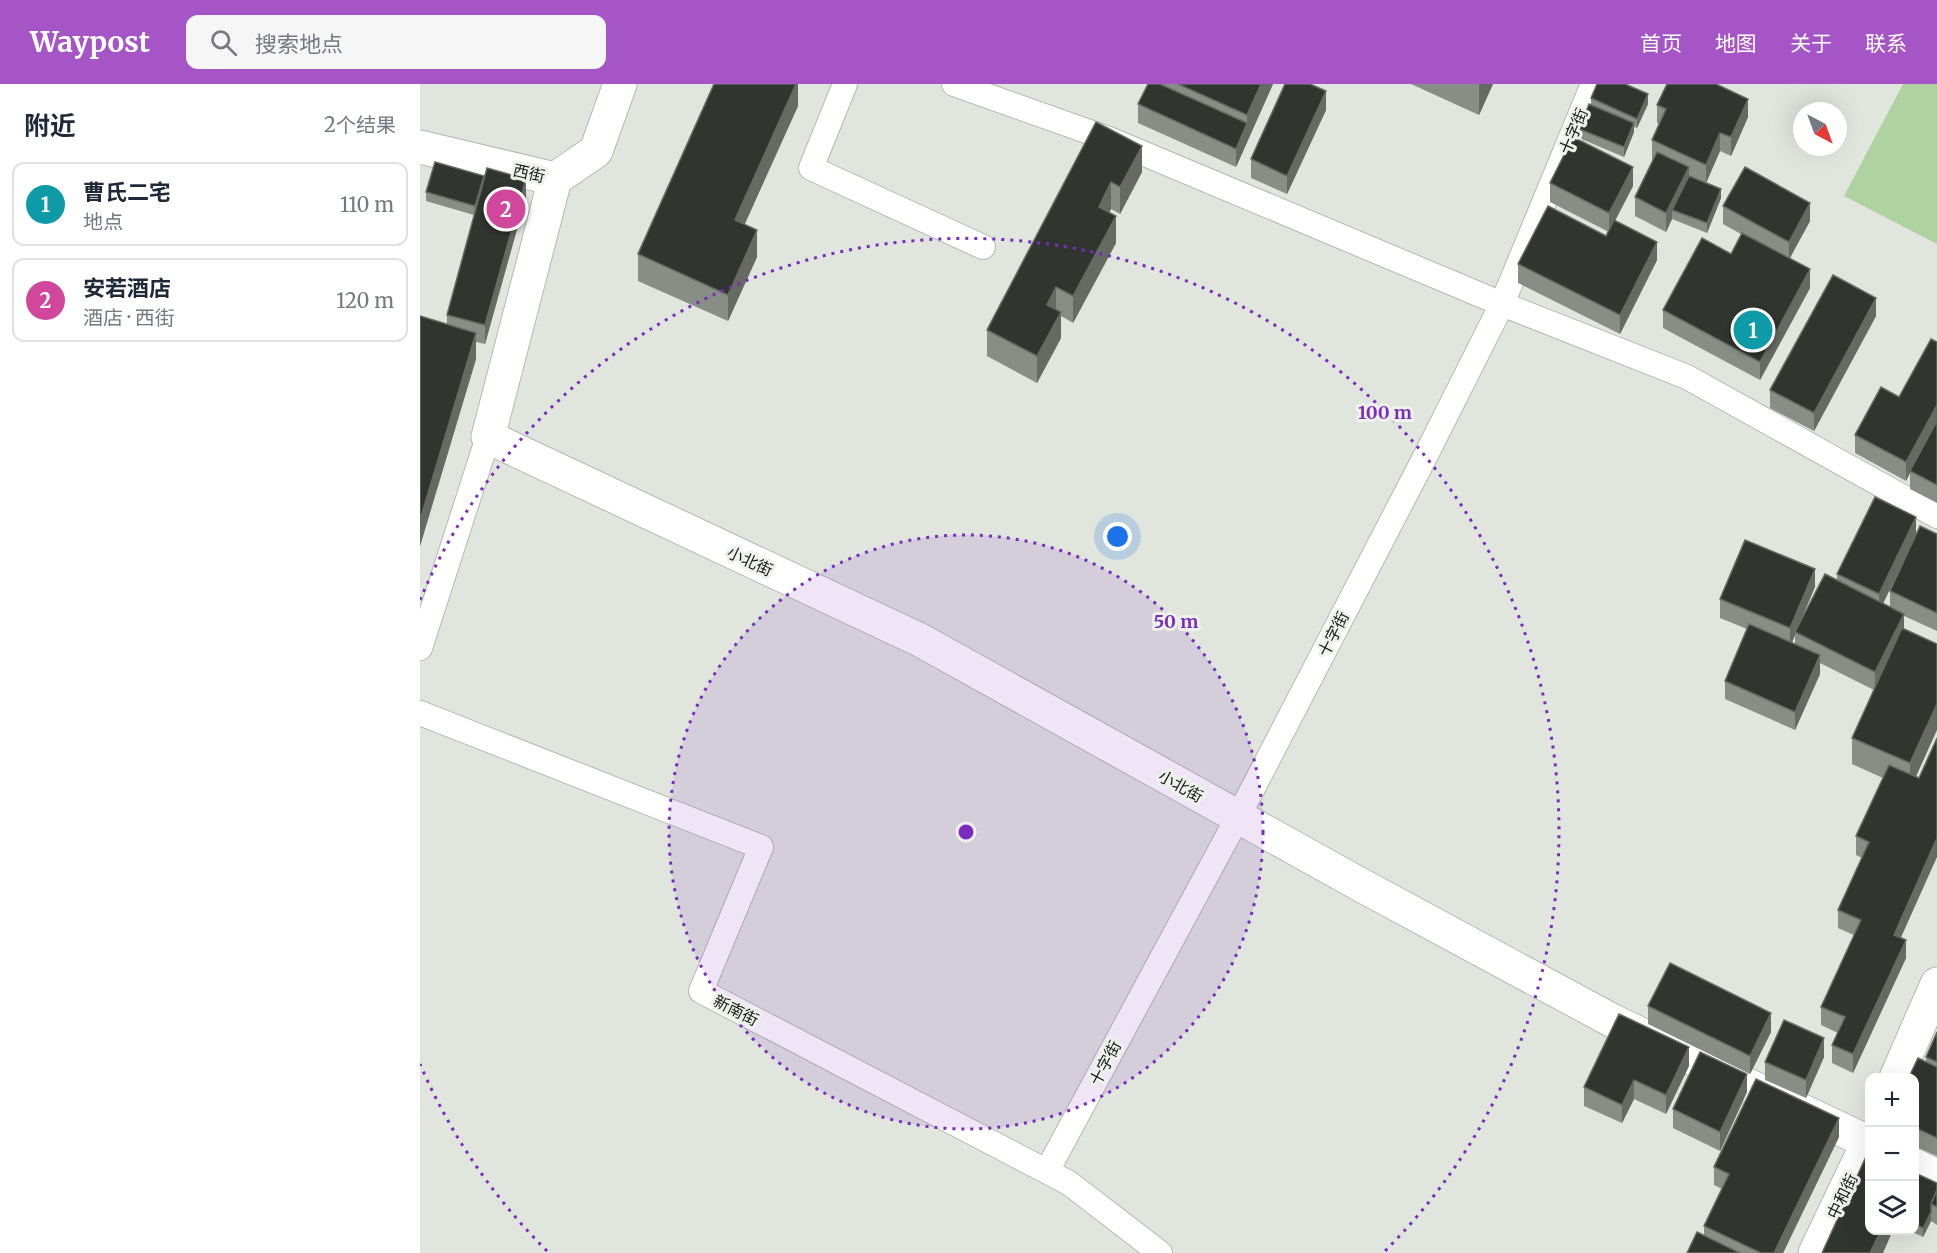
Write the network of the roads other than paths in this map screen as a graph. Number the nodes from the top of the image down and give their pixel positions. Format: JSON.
{"nodes":[{"id":1,"x":620,"y":84,"type":"edge"},
{"id":2,"x":845,"y":84,"type":"edge"},
{"id":3,"x":954,"y":84,"type":"edge"},
{"id":4,"x":1593,"y":84,"type":"edge"},
{"id":5,"x":420,"y":147,"type":"edge"},
{"id":6,"x":555,"y":179,"type":"junction"},
{"id":7,"x":983,"y":247,"type":"dead end"},
{"id":8,"x":1502,"y":304,"type":"junction"},
{"id":9,"x":488,"y":437,"type":"junction"},
{"id":10,"x":1937,"y":516,"type":"edge"},
{"id":11,"x":420,"y":648,"type":"edge"},
{"id":12,"x":420,"y":713,"type":"edge"},
{"id":13,"x":1238,"y":817,"type":"junction"},
{"id":14,"x":1937,"y":984,"type":"edge"},
{"id":15,"x":1898,"y":1073,"type":"edge"},
{"id":16,"x":1865,"y":1139,"type":"edge"},
{"id":17,"x":1865,"y":1149,"type":"edge"},
{"id":18,"x":1919,"y":1167,"type":"edge"},
{"id":19,"x":1047,"y":1171,"type":"junction"},
{"id":20,"x":1937,"y":1176,"type":"edge"},
{"id":21,"x":1160,"y":1253,"type":"edge"},
{"id":22,"x":1815,"y":1253,"type":"edge"}],
"edges":[{"from":1,"to":6,"type":"street","name":"西街"},
{"from":2,"to":7,"type":"lane"},
{"from":3,"to":8,"type":"lane"},
{"from":4,"to":8,"type":"lane","name":"十字街"},
{"from":5,"to":6,"type":"street","name":"西街"},
{"from":6,"to":9,"type":"street"},
{"from":8,"to":10,"type":"lane"},
{"from":8,"to":13,"type":"lane","name":"十字街"},
{"from":9,"to":11,"type":"lane"},
{"from":9,"to":13,"type":"street","name":"小北街"},
{"from":12,"to":19,"type":"lane","name":"新南街"},
{"from":13,"to":16,"type":"street","name":"小北街"},
{"from":13,"to":19,"type":"lane","name":"十字街"},
{"from":14,"to":15,"type":"street"},
{"from":17,"to":22,"type":"street","name":"中和街"},
{"from":18,"to":20,"type":"street"},
{"from":19,"to":21,"type":"lane","name":"新南街"}]}
